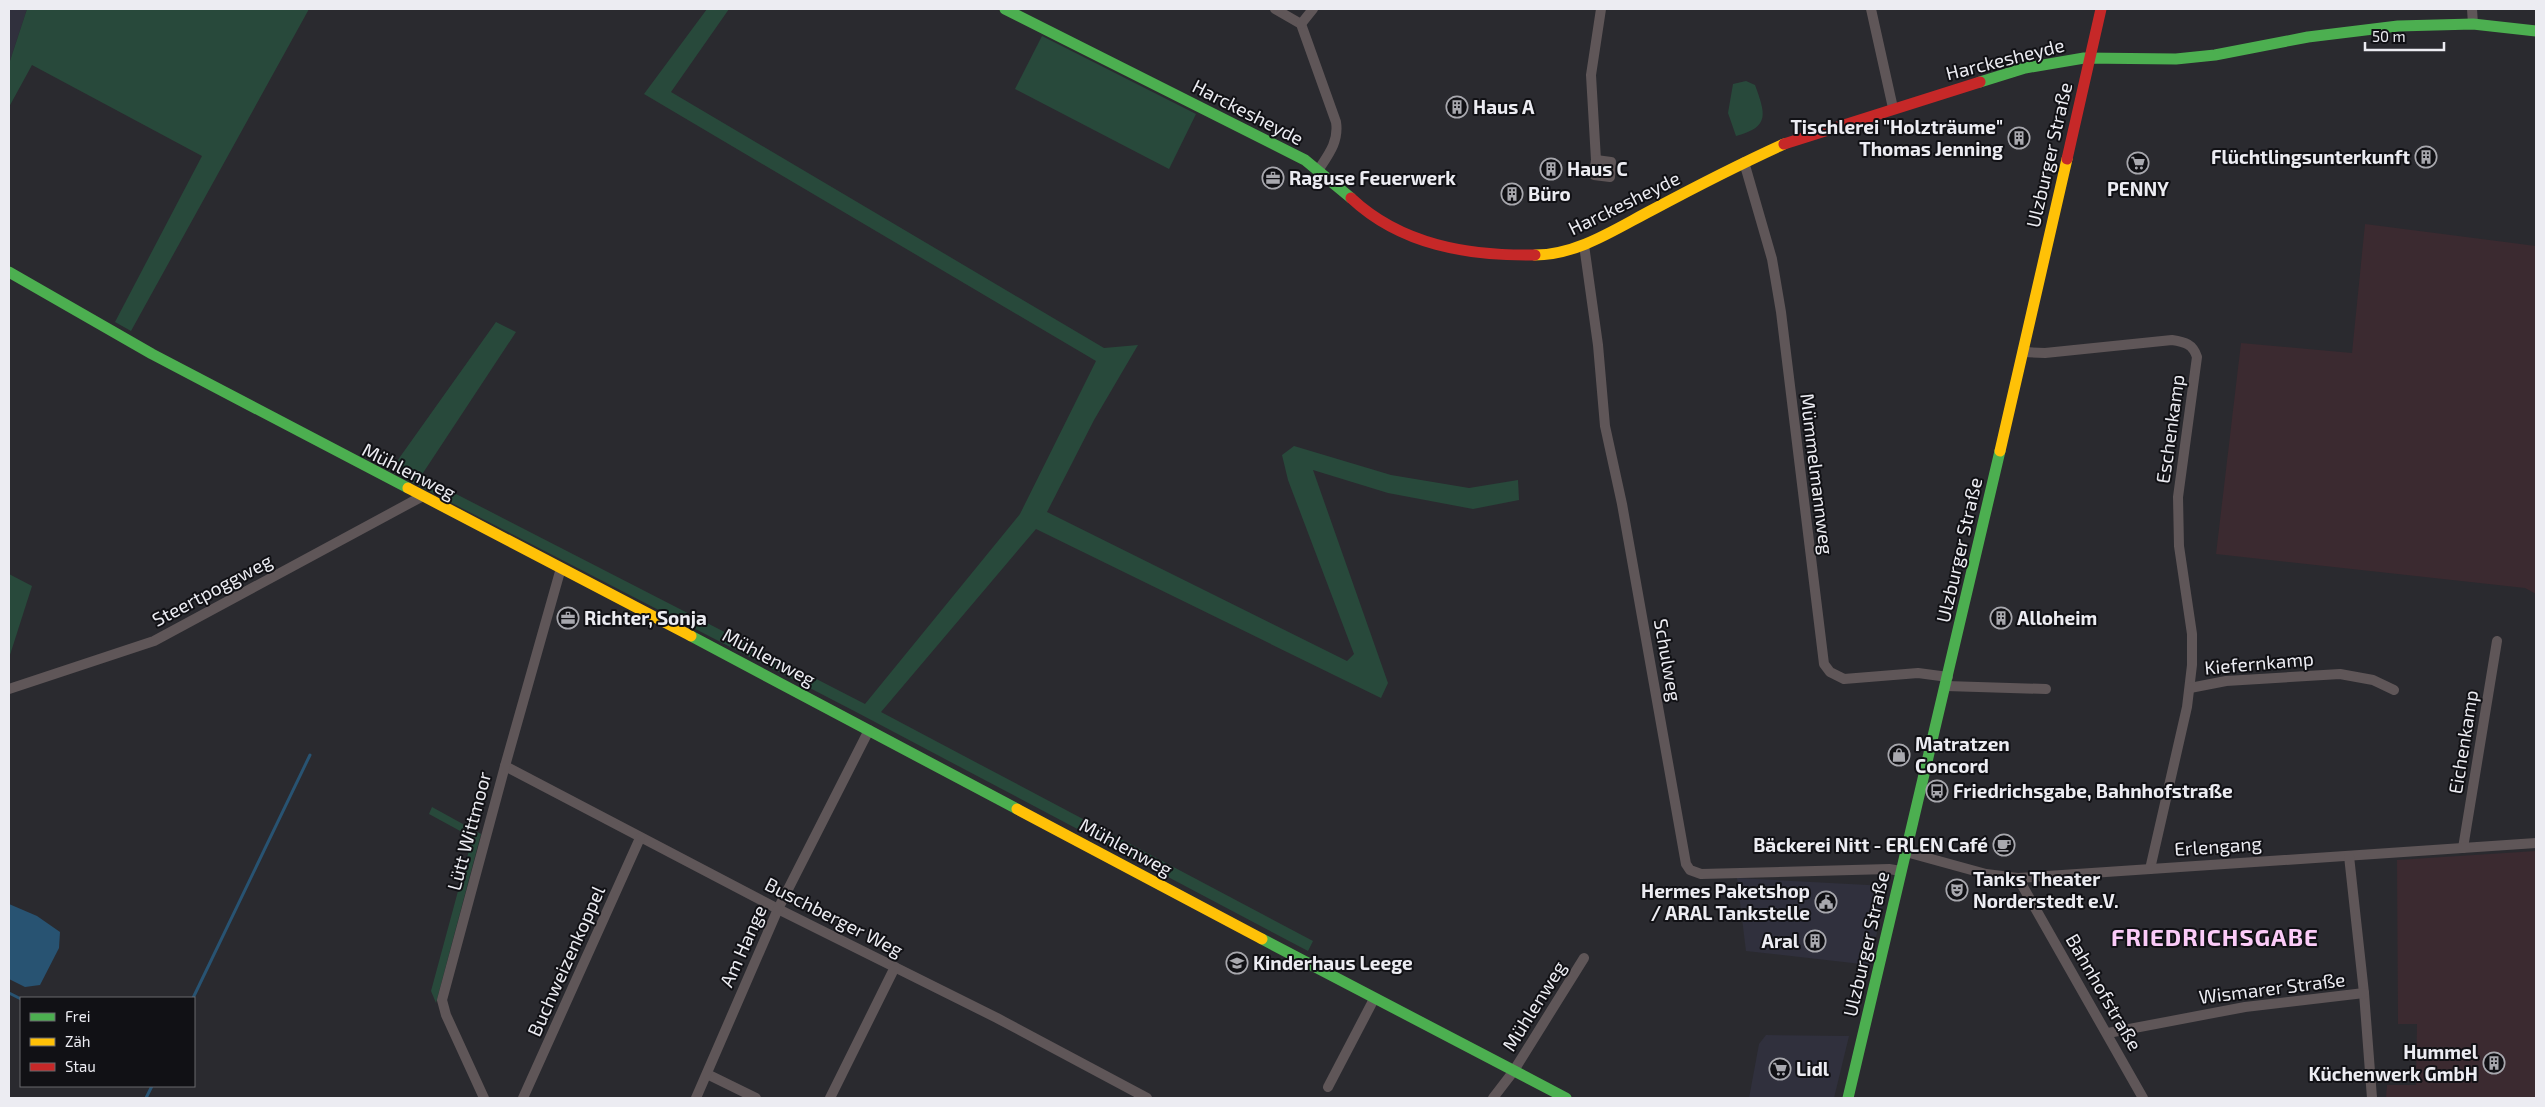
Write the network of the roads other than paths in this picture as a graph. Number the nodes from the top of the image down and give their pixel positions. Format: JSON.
{"nodes":[{"id":1,"x":1005,"y":9,"type":"edge"},
{"id":2,"x":1275,"y":9,"type":"edge"},
{"id":3,"x":1313,"y":9,"type":"edge"},
{"id":4,"x":1601,"y":9,"type":"edge"},
{"id":5,"x":1870,"y":9,"type":"edge"},
{"id":6,"x":2101,"y":9,"type":"edge"},
{"id":7,"x":2472,"y":9,"type":"edge"},
{"id":8,"x":1302,"y":24,"type":"junction"},
{"id":9,"x":2473,"y":24,"type":"junction"},
{"id":10,"x":2536,"y":31,"type":"edge"},
{"id":11,"x":2090,"y":58,"type":"junction"},
{"id":12,"x":1892,"y":108,"type":"junction"},
{"id":13,"x":1596,"y":160,"type":"dead end"},
{"id":14,"x":1744,"y":162,"type":"junction"},
{"id":15,"x":1319,"y":169,"type":"junction"},
{"id":16,"x":1584,"y":245,"type":"junction"},
{"id":17,"x":9,"y":272,"type":"edge"},
{"id":18,"x":2023,"y":352,"type":"junction"},
{"id":19,"x":421,"y":497,"type":"junction"},
{"id":20,"x":562,"y":568,"type":"junction"},
{"id":21,"x":2497,"y":641,"type":"dead end"},
{"id":22,"x":1947,"y":681,"type":"junction"},
{"id":23,"x":9,"y":688,"type":"edge"},
{"id":24,"x":2190,"y":688,"type":"junction"},
{"id":25,"x":2046,"y":689,"type":"dead end"},
{"id":26,"x":2394,"y":690,"type":"dead end"},
{"id":27,"x":869,"y":730,"type":"junction"},
{"id":28,"x":505,"y":766,"type":"junction"},
{"id":29,"x":640,"y":838,"type":"junction"},
{"id":30,"x":2536,"y":843,"type":"edge"},
{"id":31,"x":2463,"y":848,"type":"junction"},
{"id":32,"x":1906,"y":852,"type":"junction"},
{"id":33,"x":2349,"y":856,"type":"junction"},
{"id":34,"x":2150,"y":868,"type":"junction"},
{"id":35,"x":1901,"y":870,"type":"junction"},
{"id":36,"x":2018,"y":878,"type":"junction"},
{"id":37,"x":778,"y":909,"type":"junction"},
{"id":38,"x":1584,"y":958,"type":"dead end"},
{"id":39,"x":895,"y":967,"type":"junction"},
{"id":40,"x":2364,"y":993,"type":"junction"},
{"id":41,"x":1374,"y":999,"type":"junction"},
{"id":42,"x":2108,"y":1033,"type":"junction"},
{"id":43,"x":1513,"y":1072,"type":"junction"},
{"id":44,"x":707,"y":1074,"type":"junction"},
{"id":45,"x":1328,"y":1087,"type":"dead end"},
{"id":46,"x":484,"y":1098,"type":"edge"},
{"id":47,"x":523,"y":1098,"type":"edge"},
{"id":48,"x":696,"y":1098,"type":"edge"},
{"id":49,"x":756,"y":1098,"type":"edge"},
{"id":50,"x":830,"y":1098,"type":"edge"},
{"id":51,"x":1147,"y":1098,"type":"edge"},
{"id":52,"x":1493,"y":1098,"type":"edge"},
{"id":53,"x":1566,"y":1098,"type":"edge"},
{"id":54,"x":1848,"y":1098,"type":"edge"},
{"id":55,"x":2143,"y":1098,"type":"edge"},
{"id":56,"x":2372,"y":1098,"type":"edge"}],
"edges":[{"from":1,"to":15,"type":"main road","name":"Harckesheyde"},
{"from":2,"to":8,"type":"street"},
{"from":3,"to":8,"type":"street"},
{"from":4,"to":13,"type":"street"},
{"from":5,"to":12,"type":"street"},
{"from":6,"to":11,"type":"main road","name":"Ulzburger Straße"},
{"from":7,"to":9,"type":"street"},
{"from":8,"to":15,"type":"street"},
{"from":9,"to":10,"type":"main road","name":"Harckesheyde"},
{"from":9,"to":11,"type":"main road","name":"Harckesheyde"},
{"from":11,"to":12,"type":"main road","name":"Harckesheyde"},
{"from":11,"to":18,"type":"main road","name":"Ulzburger Straße"},
{"from":12,"to":14,"type":"main road","name":"Harckesheyde"},
{"from":14,"to":16,"type":"main road","name":"Harckesheyde"},
{"from":14,"to":22,"type":"street","name":"Mümmelmannweg"},
{"from":15,"to":16,"type":"main road","name":"Harckesheyde"},
{"from":16,"to":35,"type":"street","name":"Schulweg"},
{"from":17,"to":19,"type":"main road","name":"Mühlenweg"},
{"from":18,"to":22,"type":"main road","name":"Ulzburger Straße"},
{"from":18,"to":24,"type":"street","name":"Eschenkamp"},
{"from":19,"to":20,"type":"main road","name":"Mühlenweg"},
{"from":19,"to":23,"type":"street","name":"Steertpoggweg"},
{"from":20,"to":27,"type":"main road","name":"Mühlenweg"},
{"from":20,"to":28,"type":"street","name":"Lütt Wittmoor"},
{"from":21,"to":31,"type":"street","name":"Eichenkamp"},
{"from":22,"to":25,"type":"street","name":"Mümmelmannweg"},
{"from":22,"to":32,"type":"main road","name":"Ulzburger Straße"},
{"from":24,"to":26,"type":"street","name":"Kiefernkamp"},
{"from":24,"to":34,"type":"street","name":"Kiefernkamp"},
{"from":27,"to":37,"type":"street","name":"Am Hange"},
{"from":27,"to":41,"type":"main road","name":"Mühlenweg"},
{"from":28,"to":29,"type":"street","name":"Buschberger Weg"},
{"from":28,"to":46,"type":"street","name":"Lütt Wittmoor"},
{"from":29,"to":37,"type":"street","name":"Buschberger Weg"},
{"from":29,"to":47,"type":"street","name":"Buchweizenkoppel"},
{"from":30,"to":31,"type":"street","name":"Erlengang"},
{"from":31,"to":33,"type":"street","name":"Erlengang"},
{"from":32,"to":35,"type":"main road","name":"Ulzburger Straße"},
{"from":32,"to":36,"type":"street","name":"Erlengang"},
{"from":33,"to":34,"type":"street","name":"Erlengang"},
{"from":33,"to":40,"type":"street","name":"Wismarer Straße"},
{"from":34,"to":36,"type":"street","name":"Erlengang"},
{"from":35,"to":54,"type":"main road","name":"Ulzburger Straße"},
{"from":36,"to":42,"type":"street","name":"Bahnhofstraße"},
{"from":37,"to":39,"type":"street","name":"Buschberger Weg"},
{"from":37,"to":44,"type":"street","name":"Am Hange"},
{"from":38,"to":43,"type":"street","name":"Mühlenweg"},
{"from":39,"to":50,"type":"street"},
{"from":39,"to":51,"type":"street","name":"Buschberger Weg"},
{"from":40,"to":42,"type":"street","name":"Wismarer Straße"},
{"from":40,"to":56,"type":"street"},
{"from":41,"to":43,"type":"main road","name":"Mühlenweg"},
{"from":41,"to":45,"type":"street"},
{"from":42,"to":55,"type":"street","name":"Bahnhofstraße"},
{"from":43,"to":52,"type":"street"},
{"from":43,"to":53,"type":"main road","name":"Mühlenweg"},
{"from":44,"to":48,"type":"street","name":"Am Hange"},
{"from":44,"to":49,"type":"street"}]}
